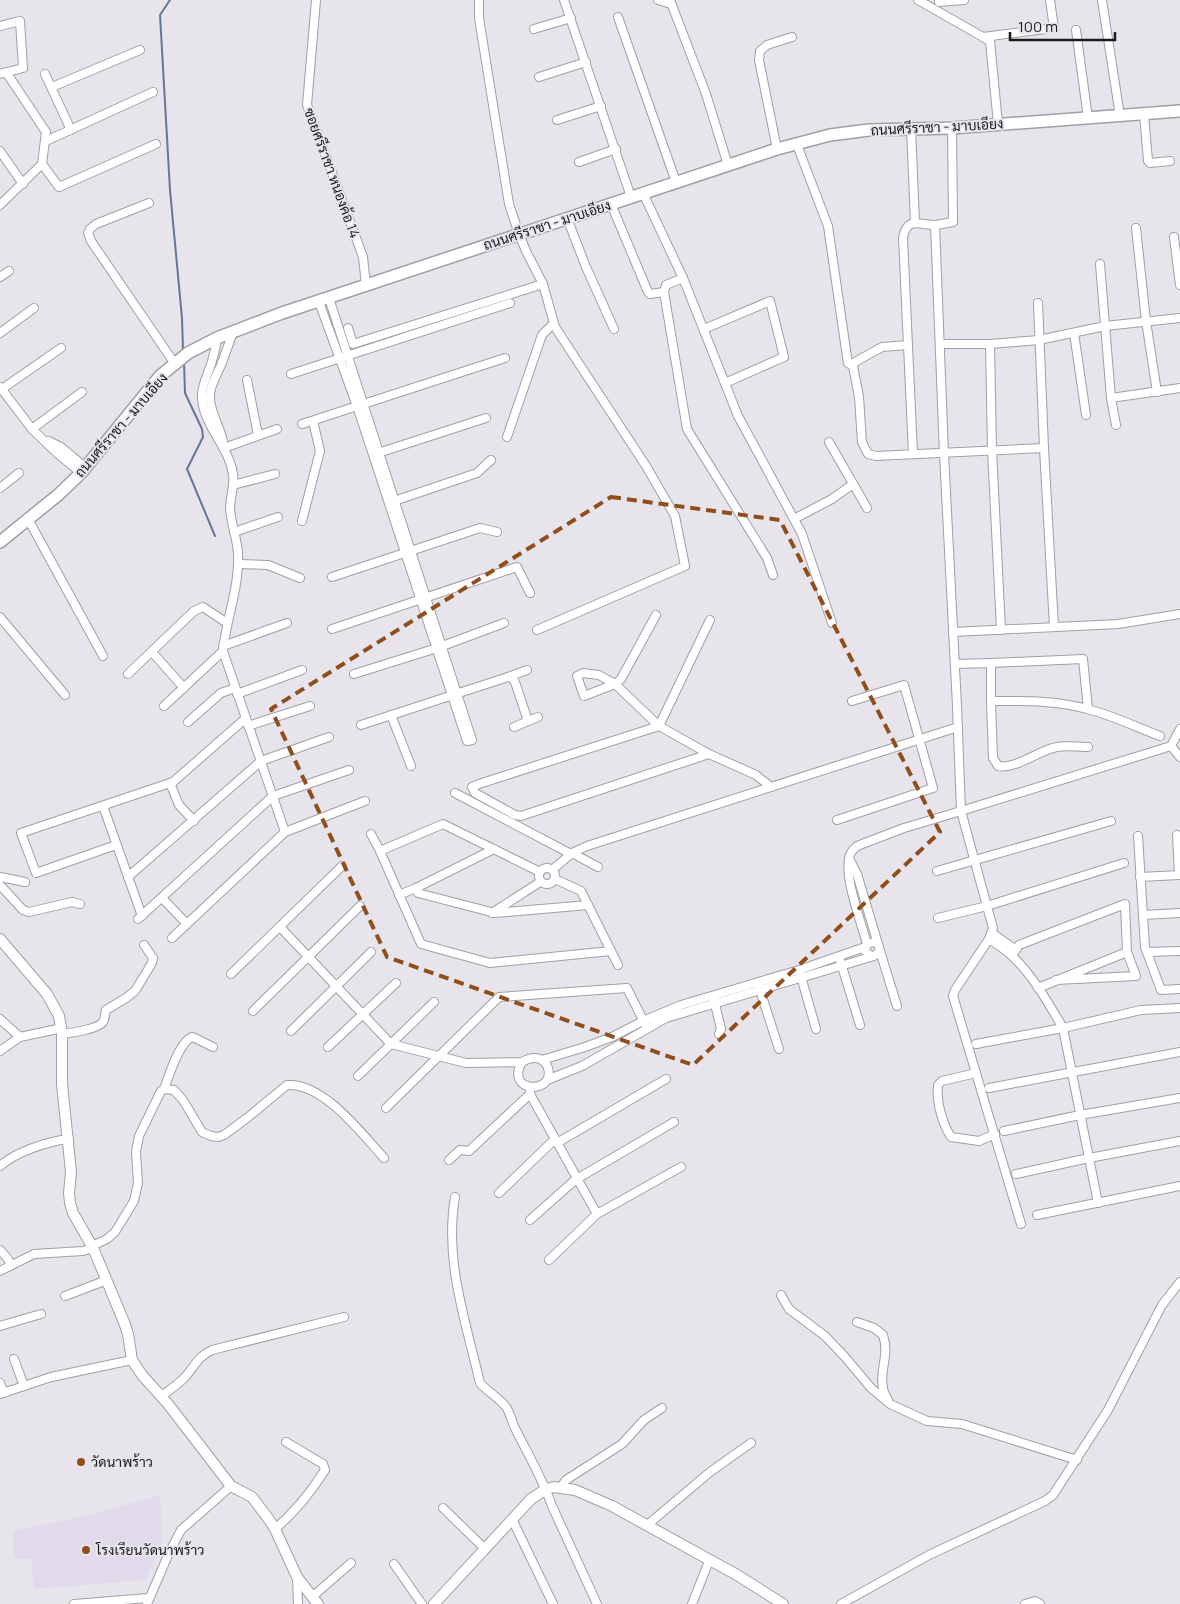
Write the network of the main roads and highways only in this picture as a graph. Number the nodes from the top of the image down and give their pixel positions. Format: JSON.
{"nodes":[{"id":1,"x":1180,"y":111,"type":"edge"},
{"id":2,"x":0,"y":542,"type":"edge"}],
"edges":[{"from":1,"to":2,"type":"main road","name":"ถนนศรีราชา - มาบเอียง"}]}
